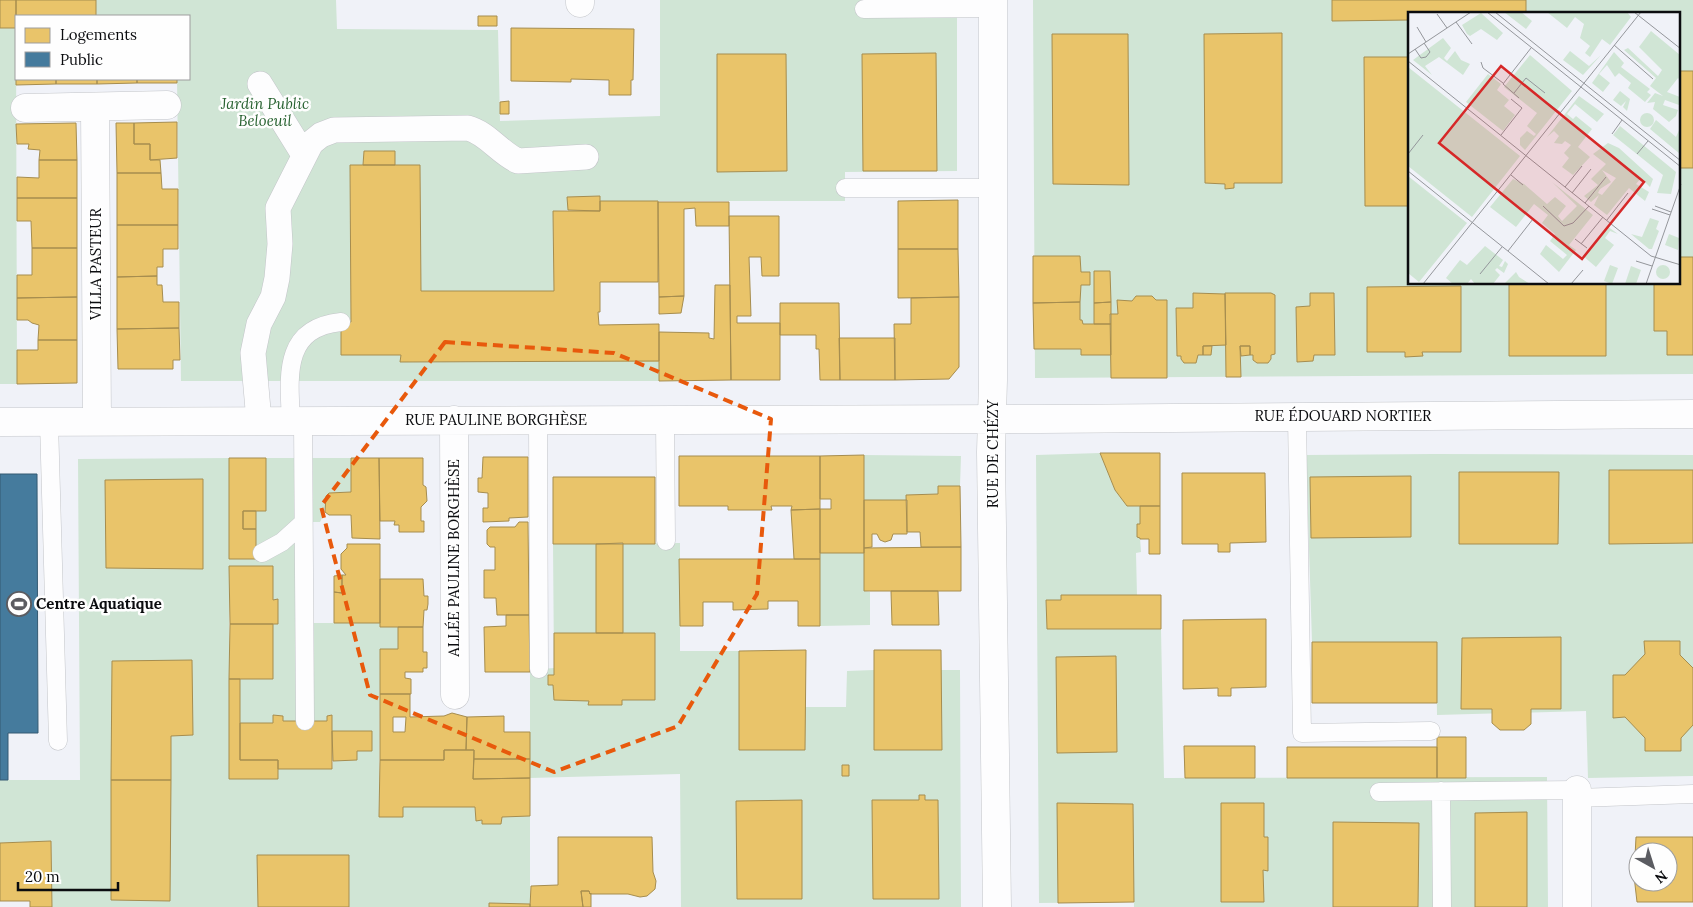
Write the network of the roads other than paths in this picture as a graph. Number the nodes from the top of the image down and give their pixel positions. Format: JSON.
{"nodes":[{"id":1,"x":994,"y":4,"type":"edge"},
{"id":2,"x":864,"y":9,"type":"dead end"},
{"id":3,"x":260,"y":84,"type":"dead end"},
{"id":4,"x":167,"y":105,"type":"dead end"},
{"id":5,"x":95,"y":107,"type":"junction"},
{"id":6,"x":25,"y":108,"type":"dead end"},
{"id":7,"x":304,"y":155,"type":"junction"},
{"id":8,"x":586,"y":156,"type":"dead end"},
{"id":9,"x":845,"y":188,"type":"dead end"},
{"id":10,"x":994,"y":188,"type":"junction"},
{"id":11,"x":341,"y":322,"type":"dead end"},
{"id":12,"x":1693,"y":414,"type":"edge"},
{"id":13,"x":1297,"y":417,"type":"junction"},
{"id":14,"x":992,"y":419,"type":"junction"},
{"id":15,"x":454,"y":420,"type":"junction"},
{"id":16,"x":538,"y":420,"type":"junction"},
{"id":17,"x":666,"y":420,"type":"junction"},
{"id":18,"x":259,"y":421,"type":"junction"},
{"id":19,"x":297,"y":421,"type":"junction"},
{"id":20,"x":0,"y":422,"type":"edge"},
{"id":21,"x":49,"y":422,"type":"junction"},
{"id":22,"x":98,"y":422,"type":"junction"},
{"id":23,"x":304,"y":523,"type":"junction"},
{"id":24,"x":666,"y":542,"type":"dead end"},
{"id":25,"x":262,"y":553,"type":"dead end"},
{"id":26,"x":539,"y":669,"type":"dead end"},
{"id":27,"x":455,"y":696,"type":"dead end"},
{"id":28,"x":305,"y":721,"type":"dead end"},
{"id":29,"x":1431,"y":731,"type":"dead end"},
{"id":30,"x":58,"y":741,"type":"dead end"},
{"id":31,"x":1379,"y":792,"type":"dead end"},
{"id":32,"x":1441,"y":792,"type":"junction"},
{"id":33,"x":1577,"y":794,"type":"junction"},
{"id":34,"x":1693,"y":794,"type":"edge"},
{"id":35,"x":997,"y":907,"type":"edge"},
{"id":36,"x":1442,"y":907,"type":"edge"},
{"id":37,"x":1577,"y":907,"type":"edge"}],
"edges":[{"from":1,"to":2,"type":"lane"},
{"from":1,"to":10,"type":"street","name":"RUE DE CHÉZY"},
{"from":3,"to":7,"type":"street"},
{"from":4,"to":5,"type":"street"},
{"from":5,"to":6,"type":"street"},
{"from":5,"to":22,"type":"street","name":"VILLA PASTEUR"},
{"from":7,"to":8,"type":"street"},
{"from":7,"to":18,"type":"street"},
{"from":9,"to":10,"type":"lane"},
{"from":10,"to":14,"type":"street","name":"RUE DE CHÉZY"},
{"from":11,"to":19,"type":"lane"},
{"from":12,"to":13,"type":"street","name":"RUE ÉDOUARD NORTIER"},
{"from":13,"to":14,"type":"street","name":"RUE ÉDOUARD NORTIER"},
{"from":13,"to":29,"type":"lane"},
{"from":14,"to":17,"type":"street","name":"RUE PAULINE BORGHÈSE"},
{"from":14,"to":35,"type":"street","name":"RUE DE CHÉZY"},
{"from":15,"to":16,"type":"street","name":"RUE PAULINE BORGHÈSE"},
{"from":15,"to":19,"type":"street","name":"RUE PAULINE BORGHÈSE"},
{"from":15,"to":27,"type":"street","name":"ALLÉE PAULINE BORGHÈSE"},
{"from":16,"to":17,"type":"street","name":"RUE PAULINE BORGHÈSE"},
{"from":16,"to":26,"type":"lane"},
{"from":17,"to":24,"type":"lane"},
{"from":18,"to":19,"type":"street","name":"RUE PAULINE BORGHÈSE"},
{"from":18,"to":22,"type":"street","name":"RUE PAULINE BORGHÈSE"},
{"from":19,"to":23,"type":"lane"},
{"from":20,"to":21,"type":"street","name":"RUE PAULINE BORGHÈSE"},
{"from":21,"to":22,"type":"street","name":"RUE PAULINE BORGHÈSE"},
{"from":21,"to":30,"type":"lane"},
{"from":23,"to":25,"type":"lane"},
{"from":23,"to":28,"type":"lane"},
{"from":31,"to":32,"type":"lane"},
{"from":32,"to":33,"type":"lane"},
{"from":32,"to":36,"type":"lane"},
{"from":33,"to":34,"type":"lane"},
{"from":33,"to":37,"type":"street"}]}
